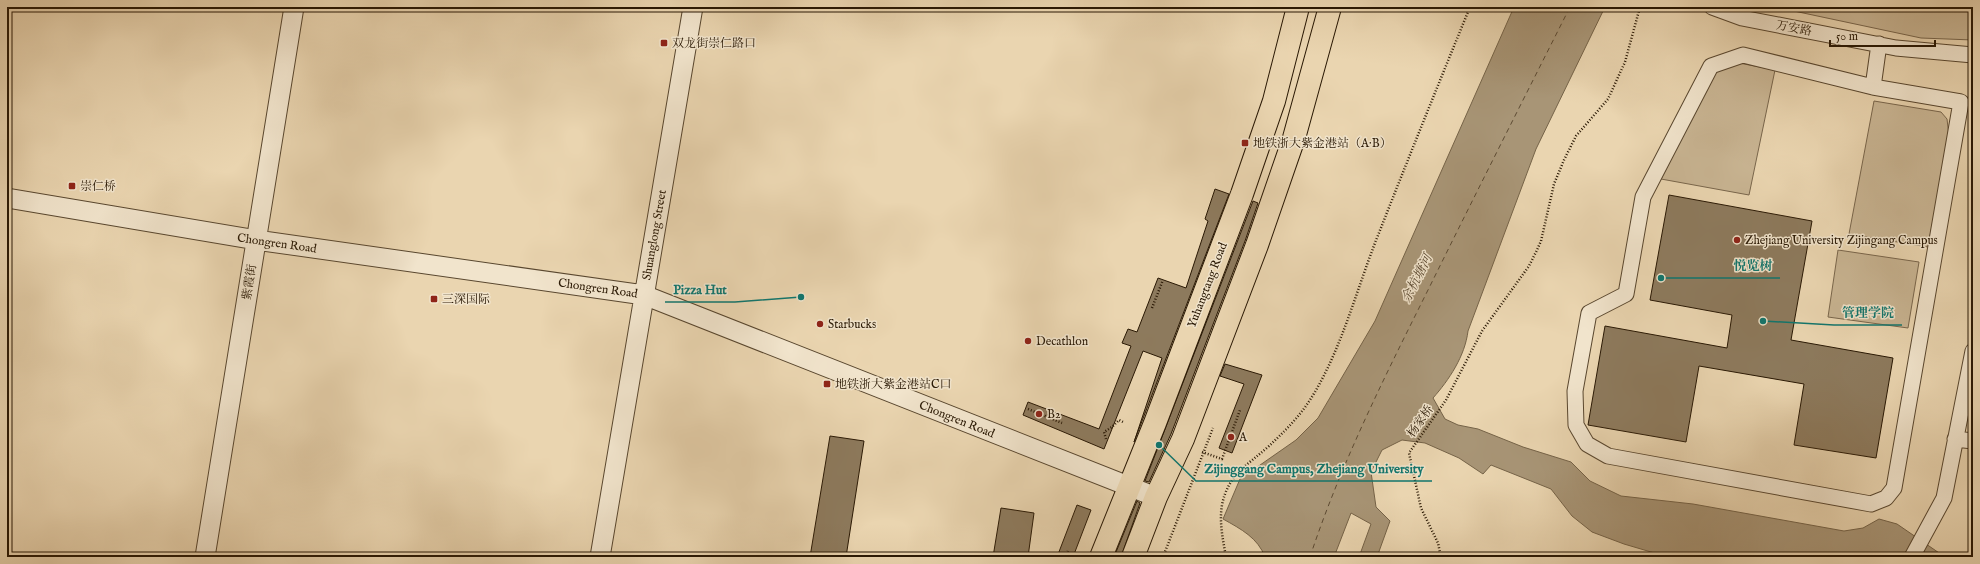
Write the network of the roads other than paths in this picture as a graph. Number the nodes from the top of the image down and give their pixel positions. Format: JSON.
{"nodes":[{"id":1,"x":294,"y":7,"type":"edge"},
{"id":2,"x":693,"y":7,"type":"edge"},
{"id":3,"x":1298,"y":7,"type":"edge"},
{"id":4,"x":1330,"y":7,"type":"edge"},
{"id":5,"x":1712,"y":7,"type":"edge"},
{"id":6,"x":1879,"y":44,"type":"junction"},
{"id":7,"x":1973,"y":55,"type":"edge"},
{"id":8,"x":1873,"y":87,"type":"junction"},
{"id":9,"x":7,"y":198,"type":"edge"},
{"id":10,"x":256,"y":240,"type":"junction"},
{"id":11,"x":644,"y":295,"type":"junction"},
{"id":12,"x":1973,"y":351,"type":"edge"},
{"id":13,"x":1955,"y":439,"type":"junction"},
{"id":14,"x":1973,"y":441,"type":"edge"},
{"id":15,"x":1128,"y":486,"type":"junction"},
{"id":16,"x":1156,"y":497,"type":"junction"},
{"id":17,"x":205,"y":557,"type":"edge"},
{"id":18,"x":600,"y":557,"type":"edge"},
{"id":19,"x":1101,"y":557,"type":"edge"},
{"id":20,"x":1133,"y":557,"type":"edge"},
{"id":21,"x":1912,"y":557,"type":"edge"}],
"edges":[{"from":1,"to":10,"type":"street","name":"紫霞街"},
{"from":2,"to":11,"type":"street","name":"Shuanglong Street"},
{"from":3,"to":15,"type":"main road","name":"Yuhangtang Road"},
{"from":4,"to":16,"type":"main road"},
{"from":5,"to":6,"type":"street","name":"万安路"},
{"from":6,"to":7,"type":"street","name":"万安路"},
{"from":6,"to":8,"type":"street"},
{"from":8,"to":8,"type":"street"},
{"from":9,"to":10,"type":"street","name":"Chongren Road"},
{"from":10,"to":11,"type":"street","name":"Chongren Road"},
{"from":10,"to":17,"type":"street","name":"紫霞街"},
{"from":11,"to":15,"type":"street","name":"Chongren Road"},
{"from":11,"to":18,"type":"street","name":"Shuanglong Street"},
{"from":12,"to":13,"type":"street"},
{"from":13,"to":14,"type":"street"},
{"from":13,"to":21,"type":"street"},
{"from":15,"to":16,"type":"street","name":"Chongren Road"},
{"from":15,"to":19,"type":"main road","name":"Yuhangtang Road"},
{"from":16,"to":20,"type":"main road"}]}
